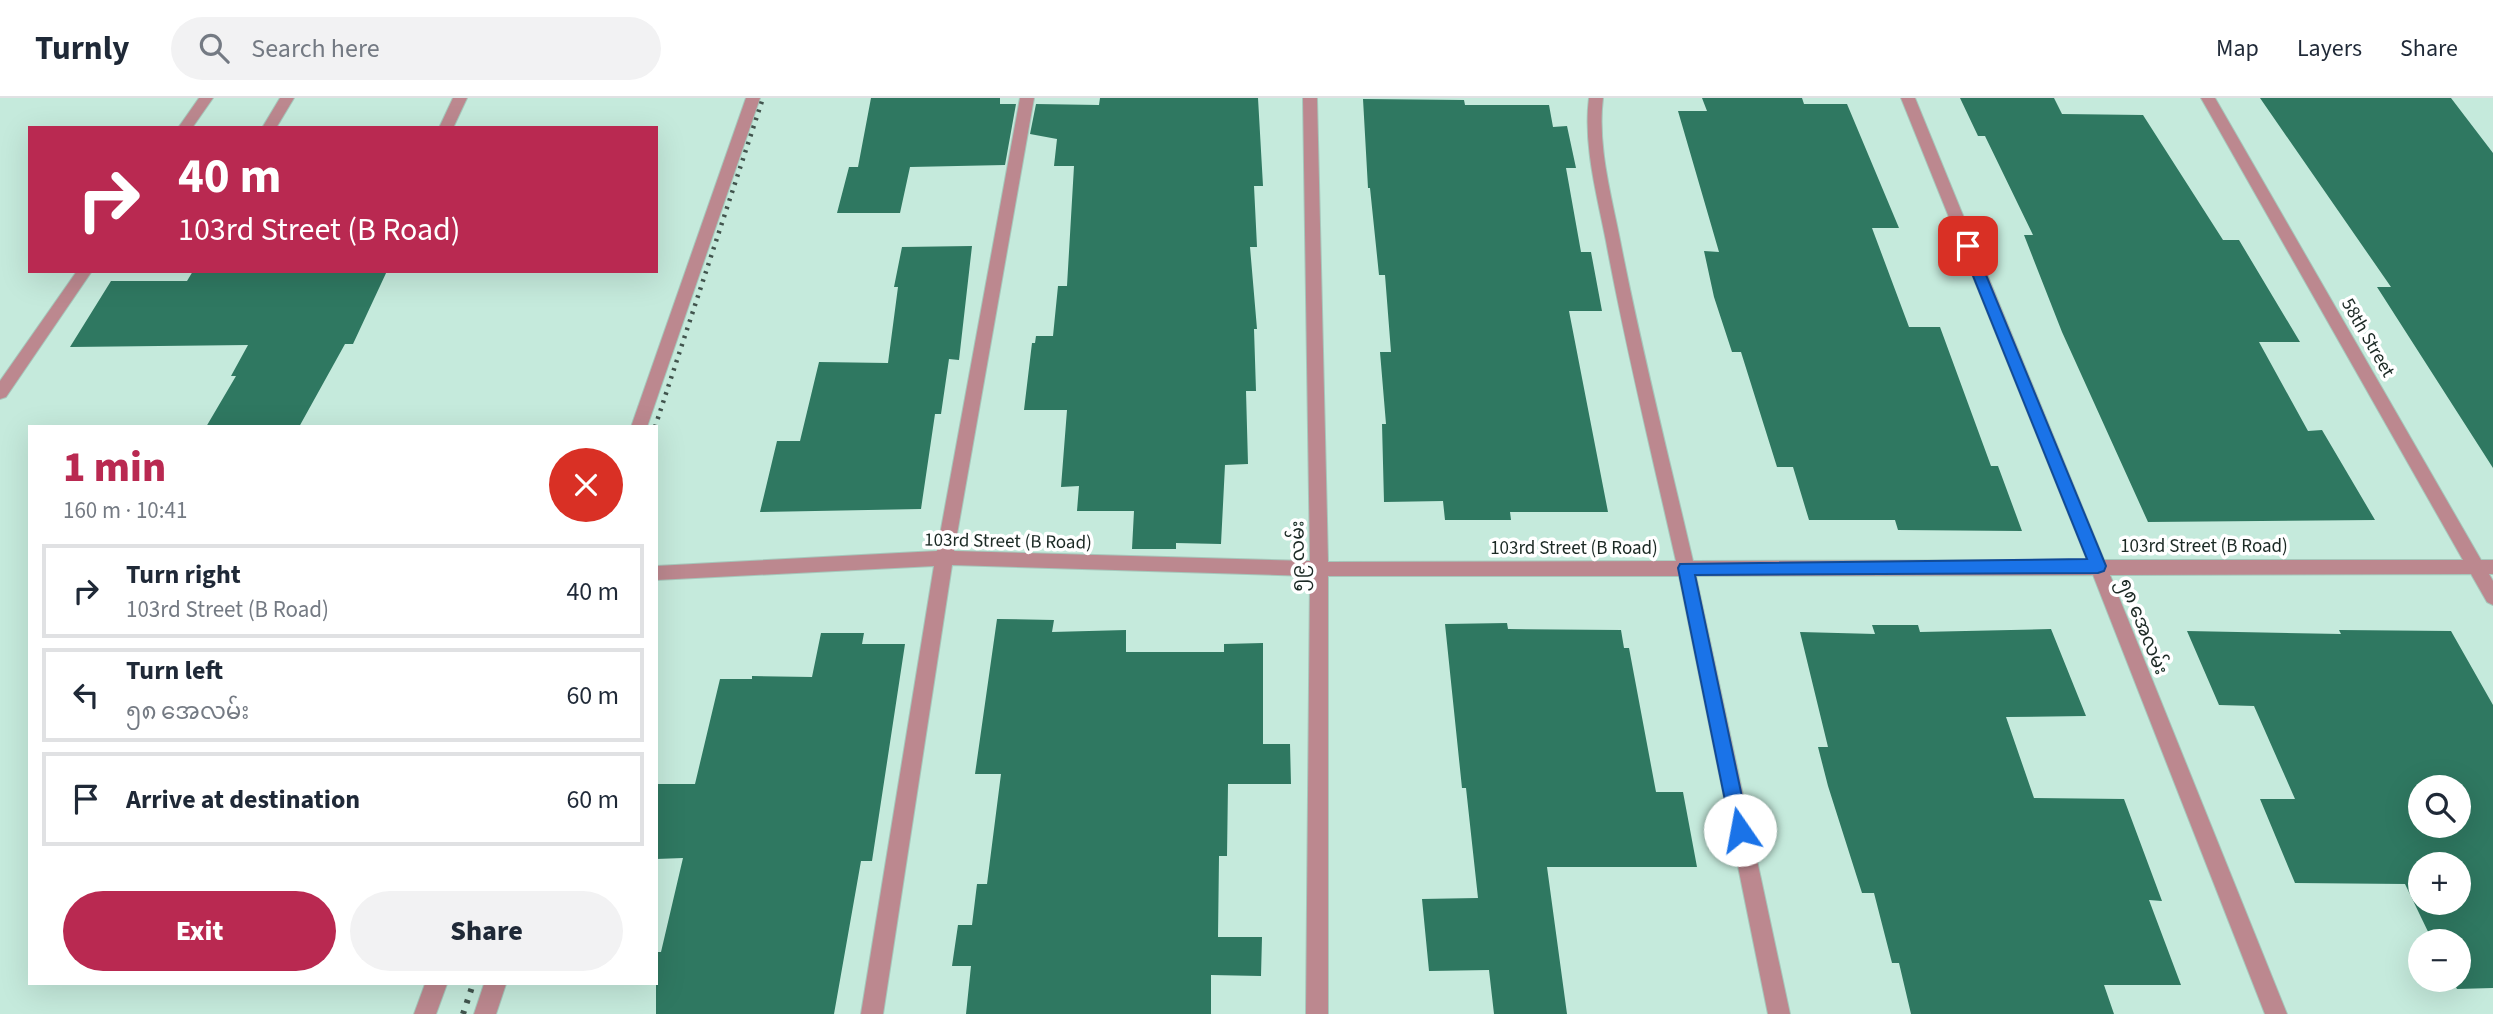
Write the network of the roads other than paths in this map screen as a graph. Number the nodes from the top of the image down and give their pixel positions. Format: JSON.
{"nodes":[{"id":1,"x":206,"y":98,"type":"edge"},
{"id":2,"x":287,"y":98,"type":"edge"},
{"id":3,"x":460,"y":98,"type":"edge"},
{"id":4,"x":753,"y":98,"type":"edge"},
{"id":5,"x":1027,"y":98,"type":"edge"},
{"id":6,"x":1310,"y":98,"type":"edge"},
{"id":7,"x":1596,"y":98,"type":"edge"},
{"id":8,"x":1908,"y":98,"type":"edge"},
{"id":9,"x":2208,"y":98,"type":"edge"},
{"id":10,"x":186,"y":126,"type":"edge"},
{"id":11,"x":270,"y":126,"type":"edge"},
{"id":12,"x":447,"y":126,"type":"edge"},
{"id":13,"x":84,"y":273,"type":"edge"},
{"id":14,"x":0,"y":393,"type":"edge"},
{"id":15,"x":640,"y":425,"type":"edge"},
{"id":16,"x":944,"y":558,"type":"junction"},
{"id":17,"x":2098,"y":566,"type":"junction"},
{"id":18,"x":2484,"y":567,"type":"edge"},
{"id":19,"x":1686,"y":568,"type":"junction"},
{"id":20,"x":1319,"y":569,"type":"junction"},
{"id":21,"x":658,"y":573,"type":"edge"},
{"id":22,"x":2493,"y":597,"type":"edge"},
{"id":23,"x":436,"y":985,"type":"edge"},
{"id":24,"x":495,"y":985,"type":"edge"},
{"id":25,"x":425,"y":1014,"type":"edge"},
{"id":26,"x":485,"y":1014,"type":"edge"},
{"id":27,"x":872,"y":1014,"type":"edge"},
{"id":28,"x":1317,"y":1014,"type":"edge"},
{"id":29,"x":1779,"y":1014,"type":"edge"},
{"id":30,"x":2276,"y":1014,"type":"edge"}],
"edges":[{"from":1,"to":10,"type":"street"},
{"from":2,"to":11,"type":"street"},
{"from":3,"to":12,"type":"street"},
{"from":4,"to":15,"type":"street"},
{"from":5,"to":16,"type":"street"},
{"from":6,"to":20,"type":"street","name":"၅၉ လမ်း"},
{"from":7,"to":19,"type":"street"},
{"from":8,"to":17,"type":"street","name":"၅၈ အေလမ်း"},
{"from":9,"to":18,"type":"street","name":"58th Street"},
{"from":13,"to":14,"type":"street"},
{"from":16,"to":20,"type":"street","name":"103rd Street (B Road)"},
{"from":16,"to":21,"type":"street","name":"103rd Street (B Road)"},
{"from":16,"to":27,"type":"street"},
{"from":17,"to":18,"type":"street","name":"103rd Street (B Road)"},
{"from":17,"to":19,"type":"street","name":"103rd Street (B Road)"},
{"from":17,"to":30,"type":"street","name":"၅၈ အေလမ်း"},
{"from":18,"to":22,"type":"street","name":"58th Street"},
{"from":19,"to":20,"type":"street","name":"103rd Street (B Road)"},
{"from":19,"to":29,"type":"street"},
{"from":20,"to":28,"type":"street","name":"၅၉ လမ်း"},
{"from":23,"to":25,"type":"street"},
{"from":24,"to":26,"type":"street"}]}
